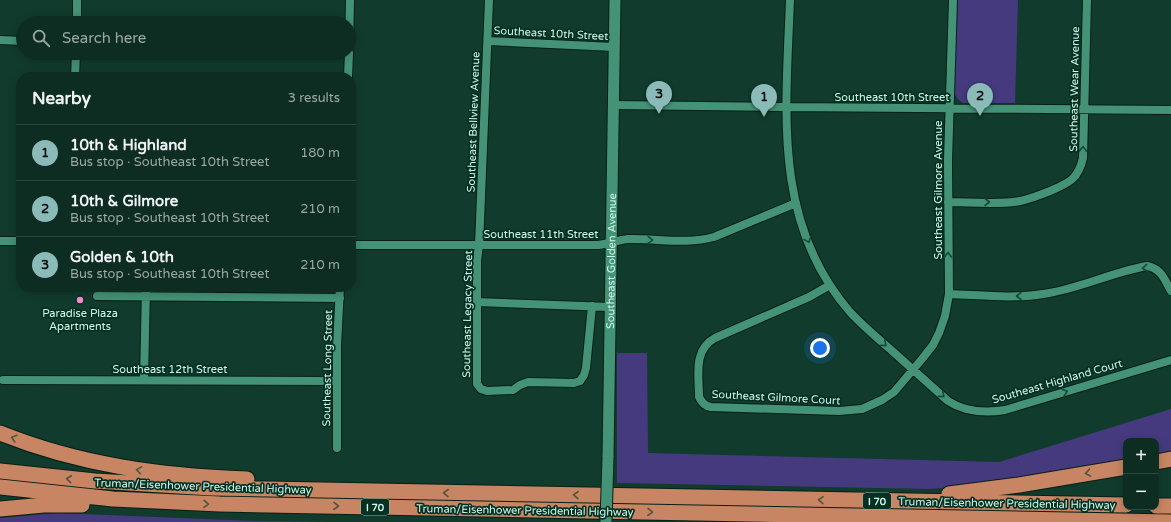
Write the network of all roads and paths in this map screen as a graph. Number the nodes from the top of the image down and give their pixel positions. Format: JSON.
{"nodes":[{"id":1,"x":77,"y":0,"type":"edge"},
{"id":2,"x":350,"y":0,"type":"edge"},
{"id":3,"x":488,"y":0,"type":"edge"},
{"id":4,"x":615,"y":0,"type":"edge"},
{"id":5,"x":790,"y":0,"type":"edge"},
{"id":6,"x":953,"y":0,"type":"edge"},
{"id":7,"x":1088,"y":0,"type":"edge"},
{"id":8,"x":77,"y":16,"type":"edge"},
{"id":9,"x":350,"y":16,"type":"edge"},
{"id":10,"x":0,"y":40,"type":"edge"},
{"id":11,"x":16,"y":41,"type":"edge"},
{"id":12,"x":488,"y":42,"type":"junction"},
{"id":13,"x":614,"y":47,"type":"junction"},
{"id":14,"x":76,"y":60,"type":"edge"},
{"id":15,"x":349,"y":60,"type":"edge"},
{"id":16,"x":75,"y":72,"type":"edge"},
{"id":17,"x":348,"y":72,"type":"edge"},
{"id":18,"x":613,"y":105,"type":"junction"},
{"id":19,"x":786,"y":107,"type":"junction"},
{"id":20,"x":949,"y":108,"type":"junction"},
{"id":21,"x":1085,"y":109,"type":"junction"},
{"id":22,"x":1171,"y":110,"type":"edge"},
{"id":23,"x":948,"y":202,"type":"junction"},
{"id":24,"x":796,"y":203,"type":"junction"},
{"id":25,"x":0,"y":241,"type":"edge"},
{"id":26,"x":16,"y":241,"type":"edge"},
{"id":27,"x":611,"y":243,"type":"junction"},
{"id":28,"x":356,"y":245,"type":"edge"},
{"id":29,"x":479,"y":245,"type":"junction"},
{"id":30,"x":830,"y":285,"type":"junction"},
{"id":31,"x":1171,"y":291,"type":"edge"},
{"id":32,"x":146,"y":292,"type":"edge"},
{"id":33,"x":340,"y":292,"type":"edge"},
{"id":34,"x":949,"y":294,"type":"junction"},
{"id":35,"x":96,"y":296,"type":"dead end"},
{"id":36,"x":146,"y":296,"type":"junction"},
{"id":37,"x":340,"y":298,"type":"junction"},
{"id":38,"x":477,"y":302,"type":"junction"},
{"id":39,"x":592,"y":306,"type":"junction"},
{"id":40,"x":610,"y":307,"type":"junction"},
{"id":41,"x":1171,"y":360,"type":"edge"},
{"id":42,"x":913,"y":370,"type":"junction"},
{"id":43,"x":3,"y":380,"type":"dead end"},
{"id":44,"x":144,"y":380,"type":"junction"},
{"id":45,"x":337,"y":381,"type":"junction"},
{"id":46,"x":0,"y":432,"type":"edge"},
{"id":47,"x":337,"y":448,"type":"dead end"},
{"id":48,"x":1171,"y":459,"type":"edge"},
{"id":49,"x":1159,"y":461,"type":"edge"},
{"id":50,"x":1123,"y":468,"type":"edge"},
{"id":51,"x":0,"y":471,"type":"edge"},
{"id":52,"x":0,"y":487,"type":"edge"},
{"id":53,"x":373,"y":492,"type":"junction"},
{"id":54,"x":845,"y":500,"type":"junction"},
{"id":55,"x":167,"y":502,"type":"junction"},
{"id":56,"x":1123,"y":505,"type":"edge"},
{"id":57,"x":1159,"y":506,"type":"edge"},
{"id":58,"x":1171,"y":506,"type":"edge"},
{"id":59,"x":0,"y":509,"type":"edge"},
{"id":60,"x":744,"y":514,"type":"junction"},
{"id":61,"x":606,"y":522,"type":"edge"},
{"id":62,"x":808,"y":522,"type":"edge"},
{"id":63,"x":1171,"y":522,"type":"edge"}],
"edges":[{"from":1,"to":8,"type":"street"},
{"from":2,"to":9,"type":"street"},
{"from":3,"to":12,"type":"street","name":"Southeast Bellview Avenue"},
{"from":4,"to":13,"type":"street","name":"Southeast Golden Avenue"},
{"from":5,"to":19,"type":"street","name":"Southeast Highland Court"},
{"from":6,"to":20,"type":"street","name":"Southeast Gilmore Avenue"},
{"from":7,"to":21,"type":"street","name":"Southeast Wear Avenue"},
{"from":10,"to":11,"type":"street"},
{"from":12,"to":13,"type":"street","name":"Southeast 10th Street"},
{"from":12,"to":29,"type":"street","name":"Southeast Bellview Avenue"},
{"from":13,"to":18,"type":"street","name":"Southeast Golden Avenue"},
{"from":14,"to":16,"type":"street"},
{"from":15,"to":17,"type":"street"},
{"from":18,"to":19,"type":"street","name":"Southeast 10th Street"},
{"from":18,"to":27,"type":"street","name":"Southeast Golden Avenue"},
{"from":19,"to":20,"type":"street","name":"Southeast 10th Street"},
{"from":19,"to":24,"type":"street","name":"Southeast Highland Court"},
{"from":20,"to":21,"type":"street","name":"Southeast 10th Street"},
{"from":20,"to":23,"type":"street","name":"Southeast Gilmore Avenue"},
{"from":21,"to":22,"type":"street","name":"Southeast 10th Street"},
{"from":23,"to":21,"type":"street","name":"Southeast Wear Avenue","one_way":true},
{"from":34,"to":23,"type":"street","name":"Southeast Gilmore Avenue","one_way":true},
{"from":27,"to":24,"type":"street","name":"Southeast 11th Street","one_way":true},
{"from":24,"to":30,"type":"street","name":"Southeast Highland Court","one_way":true},
{"from":25,"to":26,"type":"street"},
{"from":27,"to":29,"type":"street","name":"Southeast 11th Street"},
{"from":27,"to":40,"type":"street","name":"Southeast Golden Avenue"},
{"from":28,"to":29,"type":"street","name":"Southeast 11th Street"},
{"from":29,"to":38,"type":"street","name":"Southeast Legacy Street"},
{"from":30,"to":42,"type":"street","name":"Southeast Highland Court","one_way":true},
{"from":30,"to":42,"type":"street","name":"Southeast Gilmore Court"},
{"from":31,"to":34,"type":"street","one_way":true},
{"from":32,"to":36,"type":"street"},
{"from":33,"to":37,"type":"street","name":"Southeast Long Street"},
{"from":34,"to":42,"type":"street","name":"Southeast Gilmore Avenue"},
{"from":35,"to":36,"type":"street"},
{"from":36,"to":37,"type":"street"},
{"from":36,"to":44,"type":"street"},
{"from":37,"to":45,"type":"street","name":"Southeast Long Street"},
{"from":38,"to":39,"type":"street"},
{"from":38,"to":39,"type":"street","name":"Southeast Legacy Street"},
{"from":39,"to":40,"type":"street"},
{"from":40,"to":61,"type":"street","name":"Southeast Golden Avenue","bridge":true},
{"from":42,"to":41,"type":"street","name":"Southeast Highland Court","one_way":true},
{"from":43,"to":44,"type":"street","name":"Southeast 12th Street"},
{"from":44,"to":45,"type":"street","name":"Southeast 12th Street"},
{"from":45,"to":47,"type":"street","name":"Southeast Long Street"},
{"from":53,"to":46,"type":"highway","one_way":true},
{"from":48,"to":49,"type":"highway"},
{"from":50,"to":54,"type":"highway","one_way":true},
{"from":53,"to":51,"type":"highway","name":"Truman/Eisenhower Presidential Highway","number":"I 70","one_way":true},
{"from":52,"to":55,"type":"highway","name":"Truman/Eisenhower Presidential Highway","number":"I 70"},
{"from":54,"to":53,"type":"highway","name":"Truman/Eisenhower Presidential Highway","number":"I 70","one_way":true},
{"from":54,"to":56,"type":"highway","name":"Truman/Eisenhower Presidential Highway","number":"I 70"},
{"from":55,"to":59,"type":"highway"},
{"from":55,"to":60,"type":"highway","name":"Truman/Eisenhower Presidential Highway","number":"I 70","one_way":true},
{"from":57,"to":58,"type":"highway"},
{"from":60,"to":62,"type":"highway"},
{"from":60,"to":63,"type":"highway","name":"Truman/Eisenhower Presidential Highway","number":"I 70"}]}
